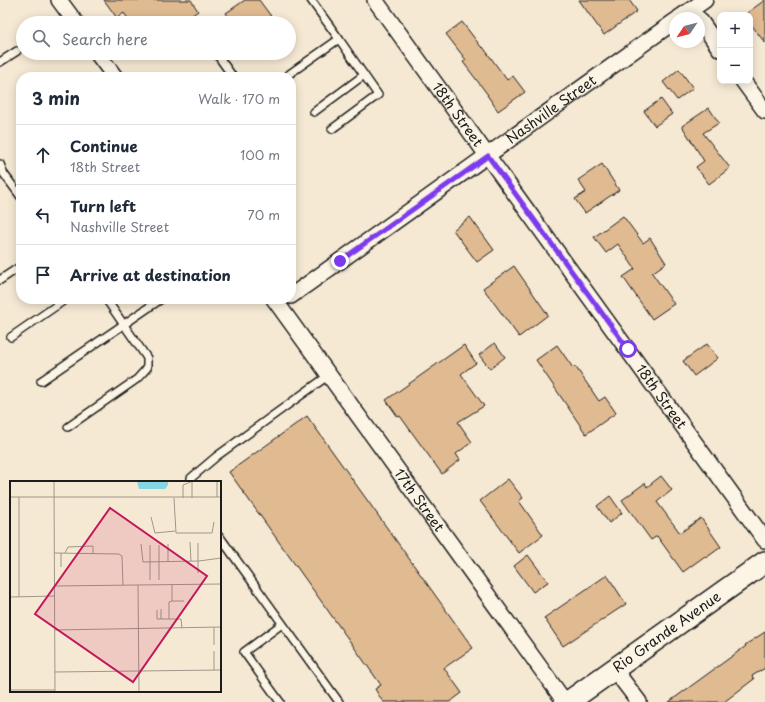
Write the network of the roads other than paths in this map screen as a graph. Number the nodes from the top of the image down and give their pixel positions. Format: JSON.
{"nodes":[{"id":1,"x":59,"y":0,"type":"edge"},
{"id":2,"x":311,"y":0,"type":"edge"},
{"id":3,"x":375,"y":0,"type":"edge"},
{"id":4,"x":704,"y":0,"type":"edge"},
{"id":5,"x":693,"y":12,"type":"edge"},
{"id":6,"x":71,"y":16,"type":"edge"},
{"id":7,"x":669,"y":25,"type":"edge"},
{"id":8,"x":705,"y":28,"type":"edge"},
{"id":9,"x":339,"y":39,"type":"junction"},
{"id":10,"x":719,"y":48,"type":"edge"},
{"id":11,"x":16,"y":52,"type":"edge"},
{"id":12,"x":102,"y":60,"type":"edge"},
{"id":13,"x":221,"y":60,"type":"edge"},
{"id":14,"x":0,"y":62,"type":"edge"},
{"id":15,"x":111,"y":72,"type":"edge"},
{"id":16,"x":229,"y":72,"type":"edge"},
{"id":17,"x":292,"y":72,"type":"edge"},
{"id":18,"x":364,"y":75,"type":"junction"},
{"id":19,"x":745,"y":84,"type":"edge"},
{"id":20,"x":314,"y":112,"type":"dead end"},
{"id":21,"x":765,"y":112,"type":"edge"},
{"id":22,"x":332,"y":129,"type":"dead end"},
{"id":23,"x":488,"y":156,"type":"junction"},
{"id":24,"x":0,"y":164,"type":"edge"},
{"id":25,"x":16,"y":190,"type":"edge"},
{"id":26,"x":16,"y":269,"type":"edge"},
{"id":27,"x":0,"y":280,"type":"edge"},
{"id":28,"x":296,"y":292,"type":"edge"},
{"id":29,"x":59,"y":304,"type":"edge"},
{"id":30,"x":110,"y":304,"type":"edge"},
{"id":31,"x":154,"y":304,"type":"edge"},
{"id":32,"x":282,"y":304,"type":"edge"},
{"id":33,"x":124,"y":324,"type":"junction"},
{"id":34,"x":11,"y":337,"type":"dead end"},
{"id":35,"x":329,"y":375,"type":"junction"},
{"id":36,"x":41,"y":381,"type":"dead end"},
{"id":37,"x":68,"y":427,"type":"dead end"},
{"id":38,"x":191,"y":481,"type":"edge"},
{"id":39,"x":221,"y":537,"type":"edge"},
{"id":40,"x":765,"y":540,"type":"edge"},
{"id":41,"x":765,"y":562,"type":"edge"},
{"id":42,"x":282,"y":624,"type":"junction"},
{"id":43,"x":614,"y":669,"type":"junction"},
{"id":44,"x":280,"y":702,"type":"edge"},
{"id":45,"x":339,"y":702,"type":"edge"},
{"id":46,"x":565,"y":702,"type":"edge"},
{"id":47,"x":568,"y":702,"type":"edge"},
{"id":48,"x":639,"y":702,"type":"edge"}],
"edges":[{"from":1,"to":6,"type":"street"},
{"from":2,"to":9,"type":"lane"},
{"from":3,"to":23,"type":"street","name":"18th Street"},
{"from":4,"to":5,"type":"street"},
{"from":7,"to":23,"type":"street","name":"Nashville Street"},
{"from":8,"to":10,"type":"street"},
{"from":9,"to":17,"type":"lane"},
{"from":9,"to":18,"type":"lane"},
{"from":11,"to":14,"type":"lane"},
{"from":12,"to":15,"type":"street"},
{"from":13,"to":16,"type":"lane"},
{"from":18,"to":20,"type":"lane"},
{"from":18,"to":22,"type":"lane"},
{"from":19,"to":21,"type":"street"},
{"from":23,"to":28,"type":"street","name":"Nashville Street"},
{"from":23,"to":40,"type":"street","name":"18th Street"},
{"from":24,"to":25,"type":"lane"},
{"from":26,"to":27,"type":"lane"},
{"from":29,"to":34,"type":"lane"},
{"from":30,"to":33,"type":"lane"},
{"from":31,"to":33,"type":"lane"},
{"from":32,"to":35,"type":"street","name":"17th Street"},
{"from":33,"to":36,"type":"lane"},
{"from":33,"to":37,"type":"lane"},
{"from":35,"to":38,"type":"lane"},
{"from":35,"to":46,"type":"street","name":"17th Street"},
{"from":39,"to":42,"type":"lane"},
{"from":41,"to":43,"type":"street","name":"Rio Grande Avenue"},
{"from":42,"to":44,"type":"lane"},
{"from":42,"to":45,"type":"lane"},
{"from":43,"to":47,"type":"street","name":"Rio Grande Avenue"},
{"from":43,"to":48,"type":"street"}]}
